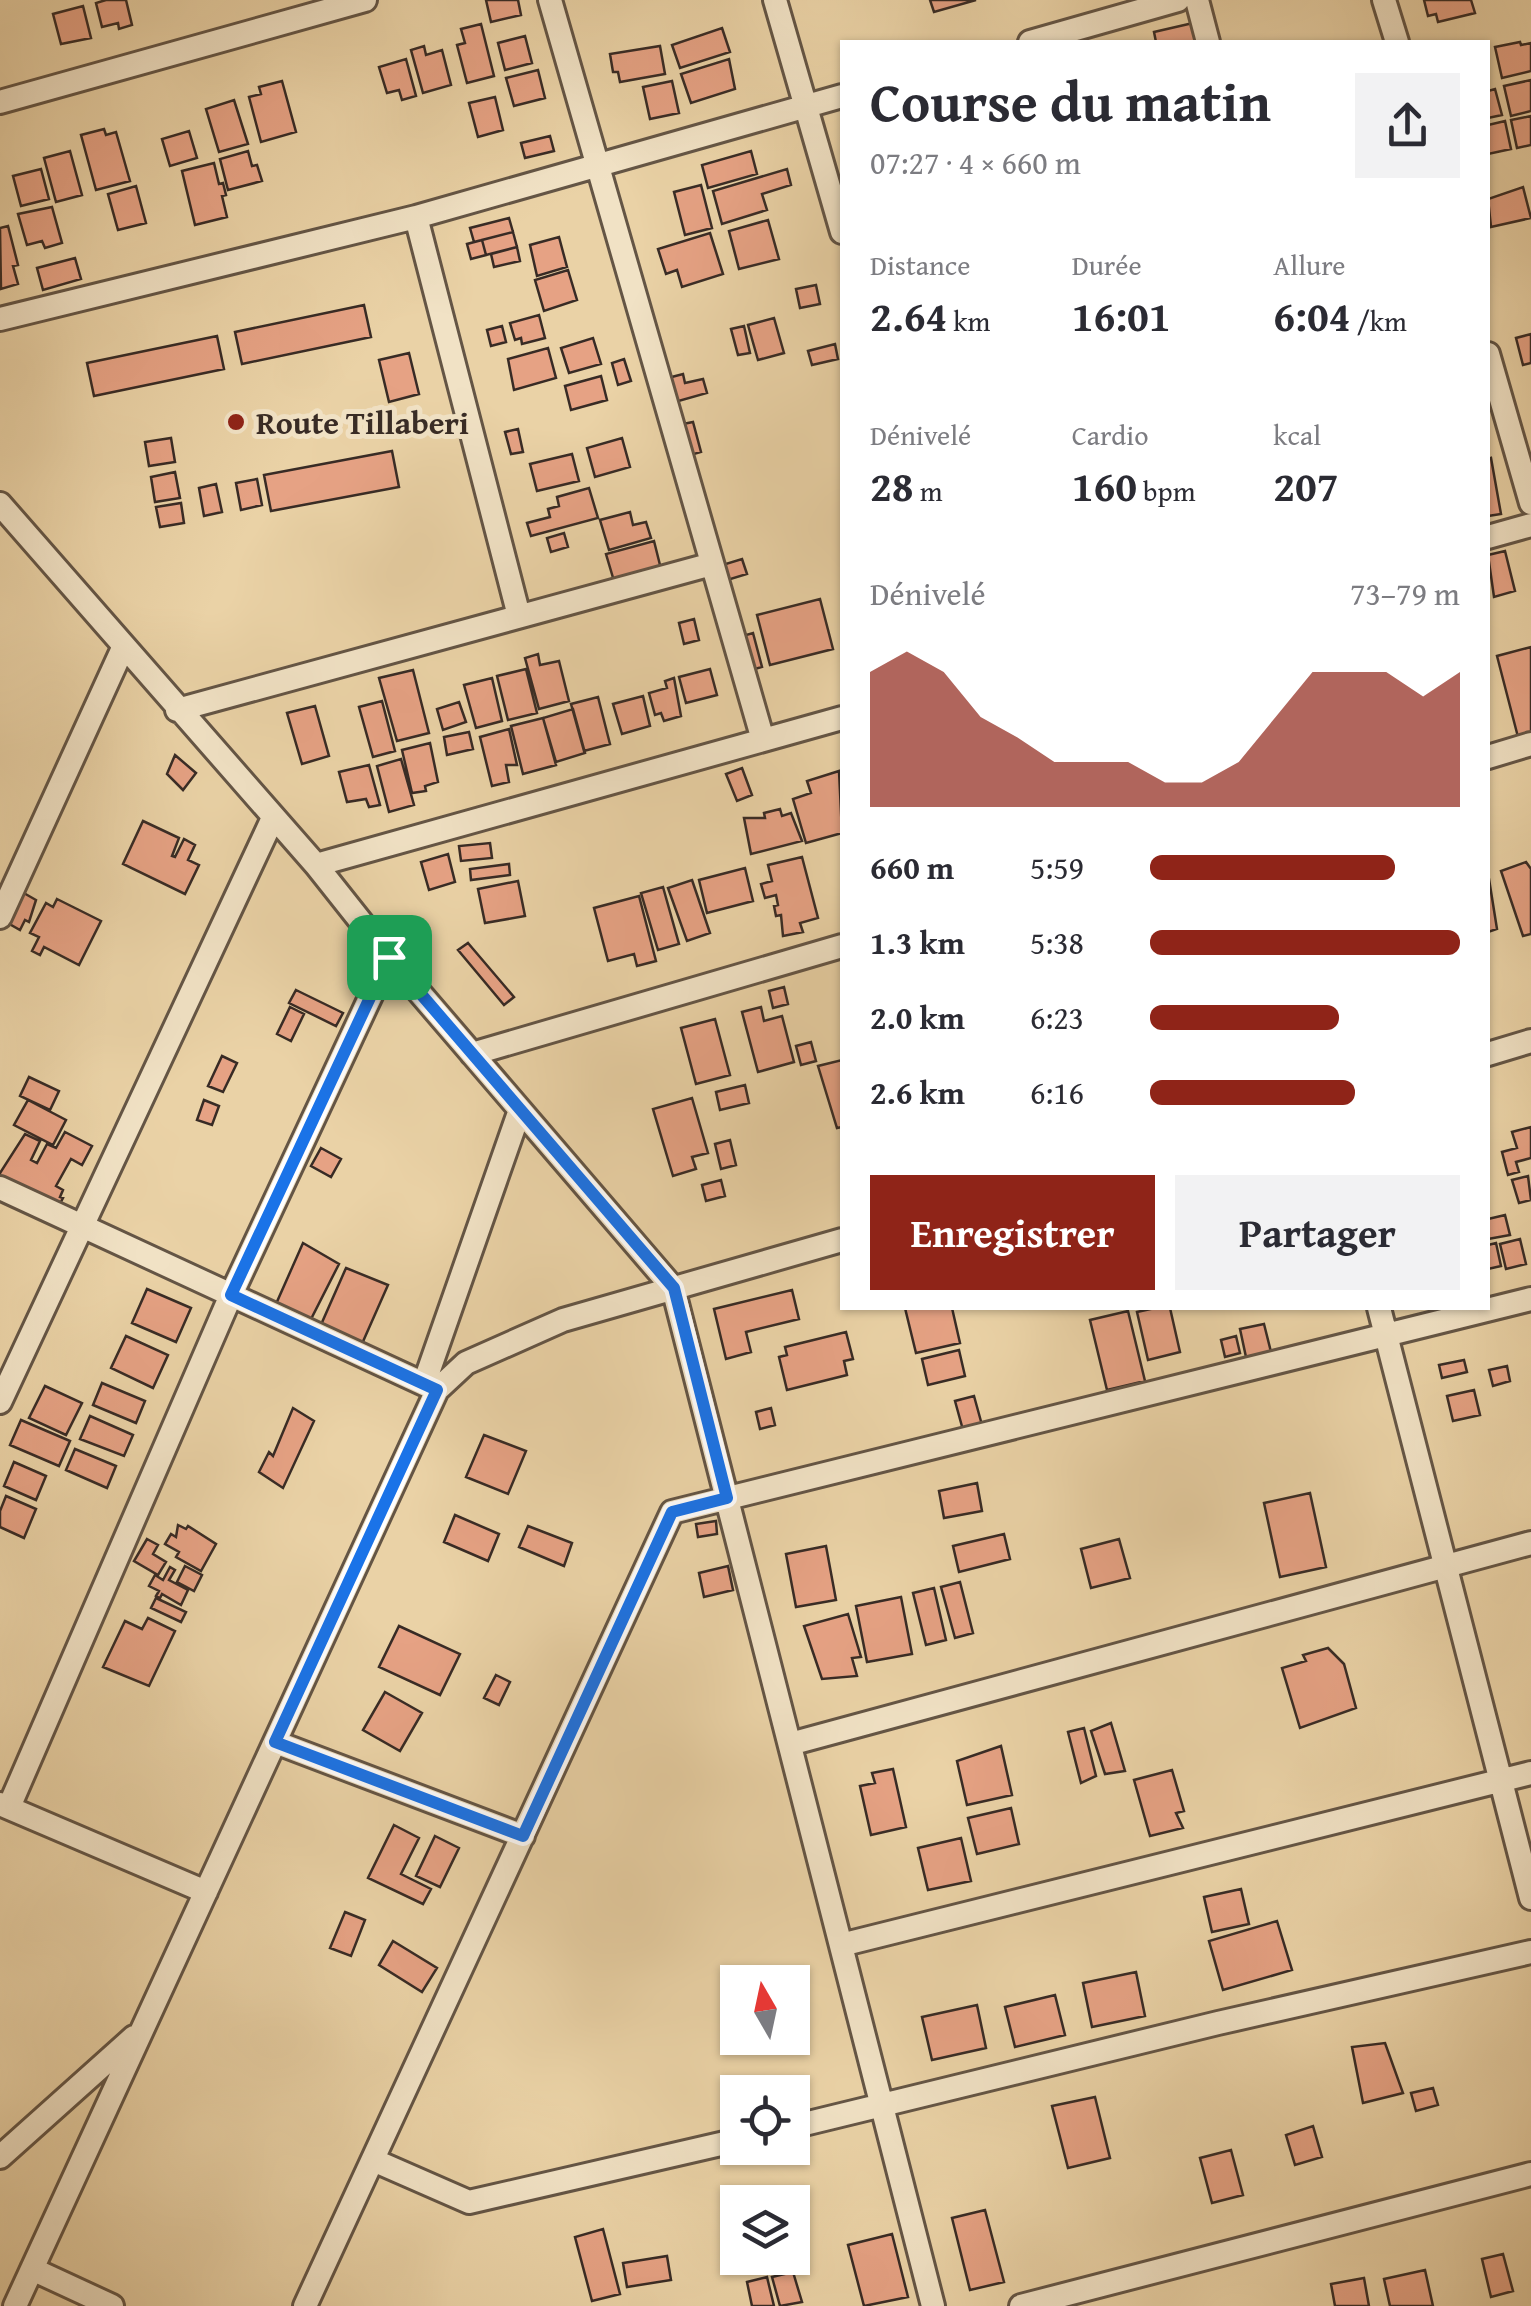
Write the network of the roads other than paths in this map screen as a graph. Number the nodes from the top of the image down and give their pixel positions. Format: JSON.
{"nodes":[{"id":1,"x":365,"y":0,"type":"edge"},
{"id":2,"x":550,"y":0,"type":"edge"},
{"id":3,"x":775,"y":0,"type":"edge"},
{"id":4,"x":1178,"y":0,"type":"edge"},
{"id":5,"x":1198,"y":0,"type":"edge"},
{"id":6,"x":1384,"y":0,"type":"edge"},
{"id":7,"x":1038,"y":40,"type":"edge"},
{"id":8,"x":1208,"y":40,"type":"edge"},
{"id":9,"x":1396,"y":40,"type":"edge"},
{"id":10,"x":840,"y":97,"type":"edge"},
{"id":11,"x":0,"y":102,"type":"edge"},
{"id":12,"x":806,"y":106,"type":"junction"},
{"id":13,"x":597,"y":166,"type":"junction"},
{"id":14,"x":416,"y":218,"type":"junction"},
{"id":15,"x":840,"y":225,"type":"edge"},
{"id":16,"x":0,"y":319,"type":"edge"},
{"id":17,"x":1490,"y":361,"type":"edge"},
{"id":18,"x":1531,"y":503,"type":"edge"},
{"id":19,"x":0,"y":504,"type":"edge"},
{"id":20,"x":1531,"y":525,"type":"edge"},
{"id":21,"x":1490,"y":537,"type":"edge"},
{"id":22,"x":712,"y":564,"type":"junction"},
{"id":23,"x":518,"y":616,"type":"junction"},
{"id":24,"x":123,"y":648,"type":"junction"},
{"id":25,"x":177,"y":710,"type":"junction"},
{"id":26,"x":840,"y":719,"type":"edge"},
{"id":27,"x":763,"y":740,"type":"junction"},
{"id":28,"x":1531,"y":744,"type":"edge"},
{"id":29,"x":1490,"y":756,"type":"edge"},
{"id":30,"x":273,"y":818,"type":"junction"},
{"id":31,"x":316,"y":865,"type":"junction"},
{"id":32,"x":0,"y":917,"type":"edge"},
{"id":33,"x":840,"y":947,"type":"edge"},
{"id":34,"x":389,"y":957,"type":"junction"},
{"id":35,"x":1531,"y":1041,"type":"edge"},
{"id":36,"x":1490,"y":1053,"type":"edge"},
{"id":37,"x":472,"y":1054,"type":"junction"},
{"id":38,"x":520,"y":1110,"type":"junction"},
{"id":39,"x":0,"y":1188,"type":"edge"},
{"id":40,"x":82,"y":1226,"type":"junction"},
{"id":41,"x":840,"y":1241,"type":"edge"},
{"id":42,"x":674,"y":1288,"type":"junction"},
{"id":43,"x":231,"y":1295,"type":"junction"},
{"id":44,"x":1531,"y":1299,"type":"edge"},
{"id":45,"x":1490,"y":1309,"type":"edge"},
{"id":46,"x":1380,"y":1310,"type":"edge"},
{"id":47,"x":1487,"y":1310,"type":"edge"},
{"id":48,"x":1386,"y":1335,"type":"junction"},
{"id":49,"x":431,"y":1387,"type":"junction"},
{"id":50,"x":0,"y":1402,"type":"edge"},
{"id":51,"x":727,"y":1498,"type":"junction"},
{"id":52,"x":1531,"y":1543,"type":"edge"},
{"id":53,"x":1446,"y":1566,"type":"junction"},
{"id":54,"x":275,"y":1742,"type":"junction"},
{"id":55,"x":790,"y":1744,"type":"junction"},
{"id":56,"x":1531,"y":1772,"type":"edge"},
{"id":57,"x":1501,"y":1780,"type":"junction"},
{"id":58,"x":4,"y":1806,"type":"edge"},
{"id":59,"x":523,"y":1836,"type":"junction"},
{"id":60,"x":206,"y":1892,"type":"junction"},
{"id":61,"x":1531,"y":1898,"type":"edge"},
{"id":62,"x":840,"y":1945,"type":"junction"},
{"id":63,"x":1531,"y":1952,"type":"edge"},
{"id":64,"x":140,"y":2032,"type":"junction"},
{"id":65,"x":882,"y":2107,"type":"junction"},
{"id":66,"x":810,"y":2124,"type":"edge"},
{"id":67,"x":720,"y":2144,"type":"edge"},
{"id":68,"x":0,"y":2157,"type":"edge"},
{"id":69,"x":373,"y":2160,"type":"junction"},
{"id":70,"x":1531,"y":2174,"type":"edge"},
{"id":71,"x":32,"y":2270,"type":"junction"},
{"id":72,"x":15,"y":2306,"type":"edge"},
{"id":73,"x":112,"y":2306,"type":"edge"},
{"id":74,"x":305,"y":2306,"type":"edge"},
{"id":75,"x":933,"y":2306,"type":"edge"},
{"id":76,"x":1021,"y":2306,"type":"edge"}],
"edges":[{"from":1,"to":11,"type":"street"},
{"from":2,"to":13,"type":"street"},
{"from":3,"to":12,"type":"street"},
{"from":4,"to":7,"type":"street"},
{"from":5,"to":8,"type":"street"},
{"from":6,"to":9,"type":"street"},
{"from":10,"to":12,"type":"street"},
{"from":12,"to":13,"type":"street"},
{"from":12,"to":15,"type":"street"},
{"from":13,"to":14,"type":"street"},
{"from":13,"to":22,"type":"street"},
{"from":14,"to":16,"type":"street"},
{"from":14,"to":23,"type":"street"},
{"from":17,"to":18,"type":"street"},
{"from":19,"to":24,"type":"street"},
{"from":20,"to":21,"type":"street"},
{"from":22,"to":23,"type":"street"},
{"from":22,"to":27,"type":"street"},
{"from":23,"to":25,"type":"street"},
{"from":24,"to":25,"type":"street"},
{"from":24,"to":32,"type":"street"},
{"from":25,"to":30,"type":"street"},
{"from":26,"to":27,"type":"street"},
{"from":27,"to":31,"type":"street"},
{"from":28,"to":29,"type":"street"},
{"from":30,"to":31,"type":"street"},
{"from":30,"to":40,"type":"street"},
{"from":31,"to":34,"type":"street"},
{"from":33,"to":37,"type":"street"},
{"from":34,"to":37,"type":"street"},
{"from":34,"to":43,"type":"street"},
{"from":35,"to":36,"type":"street"},
{"from":37,"to":38,"type":"street"},
{"from":38,"to":42,"type":"street"},
{"from":38,"to":49,"type":"street"},
{"from":39,"to":40,"type":"street"},
{"from":40,"to":43,"type":"street"},
{"from":40,"to":50,"type":"street"},
{"from":41,"to":42,"type":"street"},
{"from":42,"to":49,"type":"street"},
{"from":42,"to":51,"type":"street"},
{"from":43,"to":49,"type":"street"},
{"from":43,"to":58,"type":"street"},
{"from":44,"to":45,"type":"street"},
{"from":46,"to":48,"type":"street"},
{"from":47,"to":48,"type":"street"},
{"from":48,"to":51,"type":"street"},
{"from":48,"to":53,"type":"street"},
{"from":49,"to":54,"type":"street"},
{"from":51,"to":55,"type":"street"},
{"from":51,"to":59,"type":"street"},
{"from":52,"to":53,"type":"street"},
{"from":53,"to":55,"type":"street"},
{"from":53,"to":57,"type":"street"},
{"from":54,"to":59,"type":"street"},
{"from":54,"to":60,"type":"street"},
{"from":55,"to":62,"type":"street"},
{"from":56,"to":57,"type":"street"},
{"from":57,"to":61,"type":"street"},
{"from":57,"to":62,"type":"street"},
{"from":58,"to":60,"type":"street"},
{"from":59,"to":69,"type":"street"},
{"from":60,"to":64,"type":"street"},
{"from":62,"to":65,"type":"street"},
{"from":63,"to":65,"type":"street"},
{"from":64,"to":68,"type":"street"},
{"from":64,"to":71,"type":"street"},
{"from":65,"to":66,"type":"street"},
{"from":65,"to":75,"type":"street"},
{"from":67,"to":69,"type":"street"},
{"from":69,"to":74,"type":"street"},
{"from":70,"to":76,"type":"street"},
{"from":71,"to":72,"type":"street"},
{"from":71,"to":73,"type":"street"}]}
